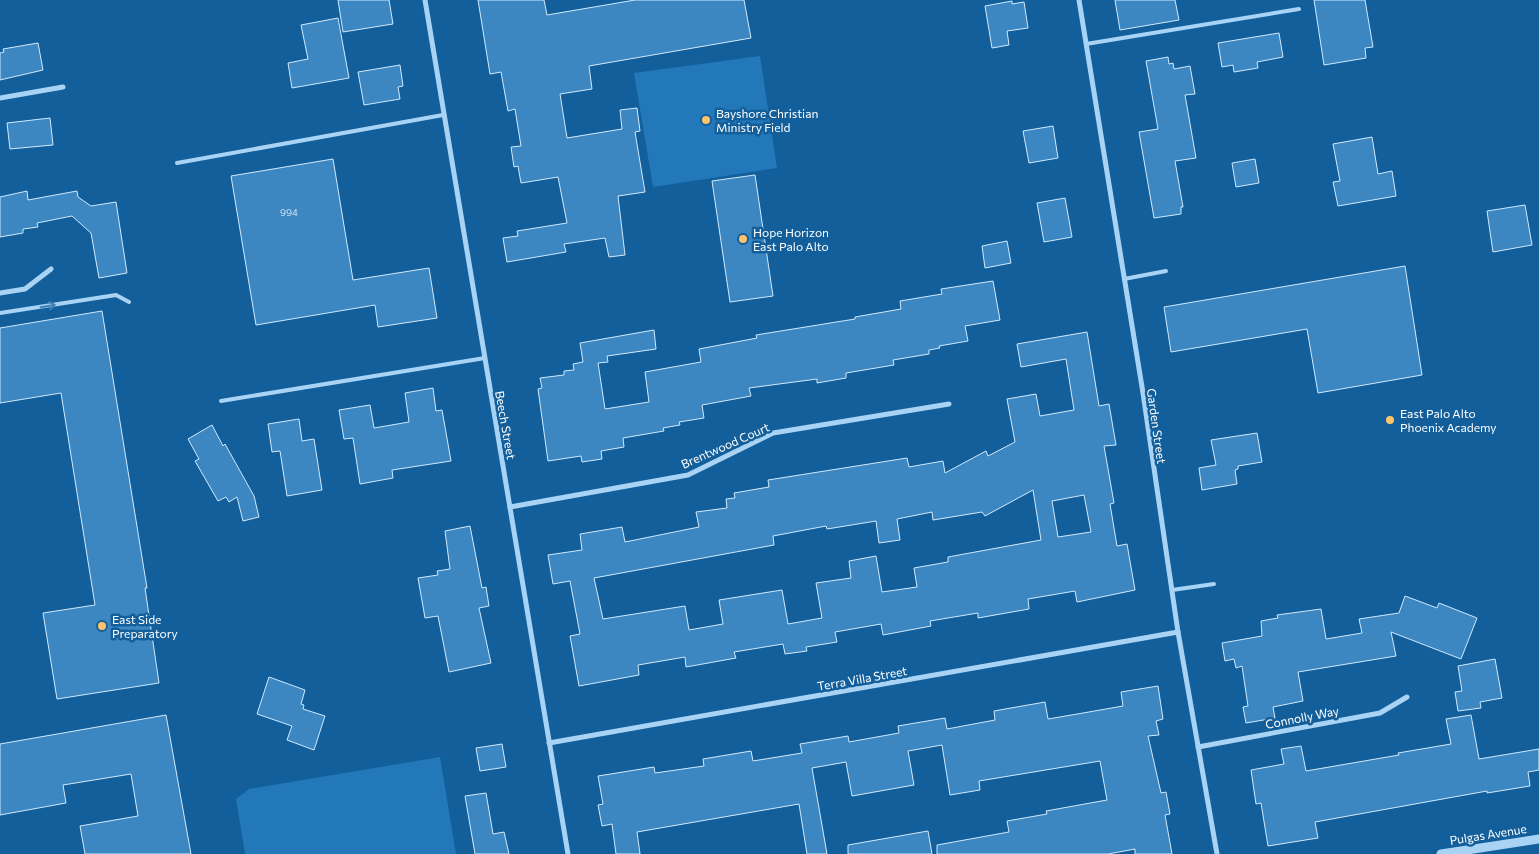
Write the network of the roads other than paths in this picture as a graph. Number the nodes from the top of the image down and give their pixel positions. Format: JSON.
{"nodes":[{"id":1,"x":424,"y":0,"type":"edge"},
{"id":2,"x":1079,"y":0,"type":"edge"},
{"id":3,"x":1299,"y":9,"type":"dead end"},
{"id":4,"x":1086,"y":44,"type":"junction"},
{"id":5,"x":63,"y":87,"type":"dead end"},
{"id":6,"x":0,"y":98,"type":"edge"},
{"id":7,"x":443,"y":114,"type":"junction"},
{"id":8,"x":177,"y":163,"type":"dead end"},
{"id":9,"x":51,"y":269,"type":"dead end"},
{"id":10,"x":1166,"y":271,"type":"dead end"},
{"id":11,"x":1124,"y":279,"type":"junction"},
{"id":12,"x":0,"y":293,"type":"edge"},
{"id":13,"x":129,"y":302,"type":"dead end"},
{"id":14,"x":0,"y":314,"type":"edge"},
{"id":15,"x":485,"y":358,"type":"junction"},
{"id":16,"x":221,"y":401,"type":"dead end"},
{"id":17,"x":949,"y":404,"type":"dead end"},
{"id":18,"x":510,"y":507,"type":"junction"},
{"id":19,"x":1214,"y":584,"type":"dead end"},
{"id":20,"x":1172,"y":590,"type":"junction"},
{"id":21,"x":1178,"y":632,"type":"junction"},
{"id":22,"x":1407,"y":698,"type":"dead end"},
{"id":23,"x":549,"y":743,"type":"junction"},
{"id":24,"x":1198,"y":747,"type":"junction"},
{"id":25,"x":1539,"y":839,"type":"edge"},
{"id":26,"x":568,"y":854,"type":"edge"},
{"id":27,"x":1217,"y":854,"type":"edge"},
{"id":28,"x":1441,"y":854,"type":"edge"}],
"edges":[{"from":1,"to":7,"type":"street","name":"Beech Street"},
{"from":2,"to":4,"type":"street","name":"Garden Street"},
{"from":3,"to":4,"type":"lane"},
{"from":4,"to":11,"type":"street","name":"Garden Street"},
{"from":5,"to":6,"type":"street"},
{"from":7,"to":8,"type":"lane"},
{"from":7,"to":15,"type":"street","name":"Beech Street"},
{"from":9,"to":12,"type":"street"},
{"from":10,"to":11,"type":"lane"},
{"from":11,"to":20,"type":"street","name":"Garden Street"},
{"from":14,"to":13,"type":"lane","one_way":true},
{"from":15,"to":16,"type":"lane"},
{"from":15,"to":18,"type":"street","name":"Beech Street"},
{"from":17,"to":18,"type":"street","name":"Brentwood Court"},
{"from":18,"to":23,"type":"street","name":"Beech Street"},
{"from":19,"to":20,"type":"lane"},
{"from":20,"to":21,"type":"street","name":"Garden Street"},
{"from":21,"to":23,"type":"street","name":"Terra Villa Street"},
{"from":21,"to":24,"type":"street","name":"Garden Street"},
{"from":22,"to":24,"type":"street","name":"Connolly Way"},
{"from":23,"to":26,"type":"street","name":"Beech Street"},
{"from":24,"to":27,"type":"street","name":"Garden Street"},
{"from":25,"to":28,"type":"street","name":"Pulgas Avenue"}]}
